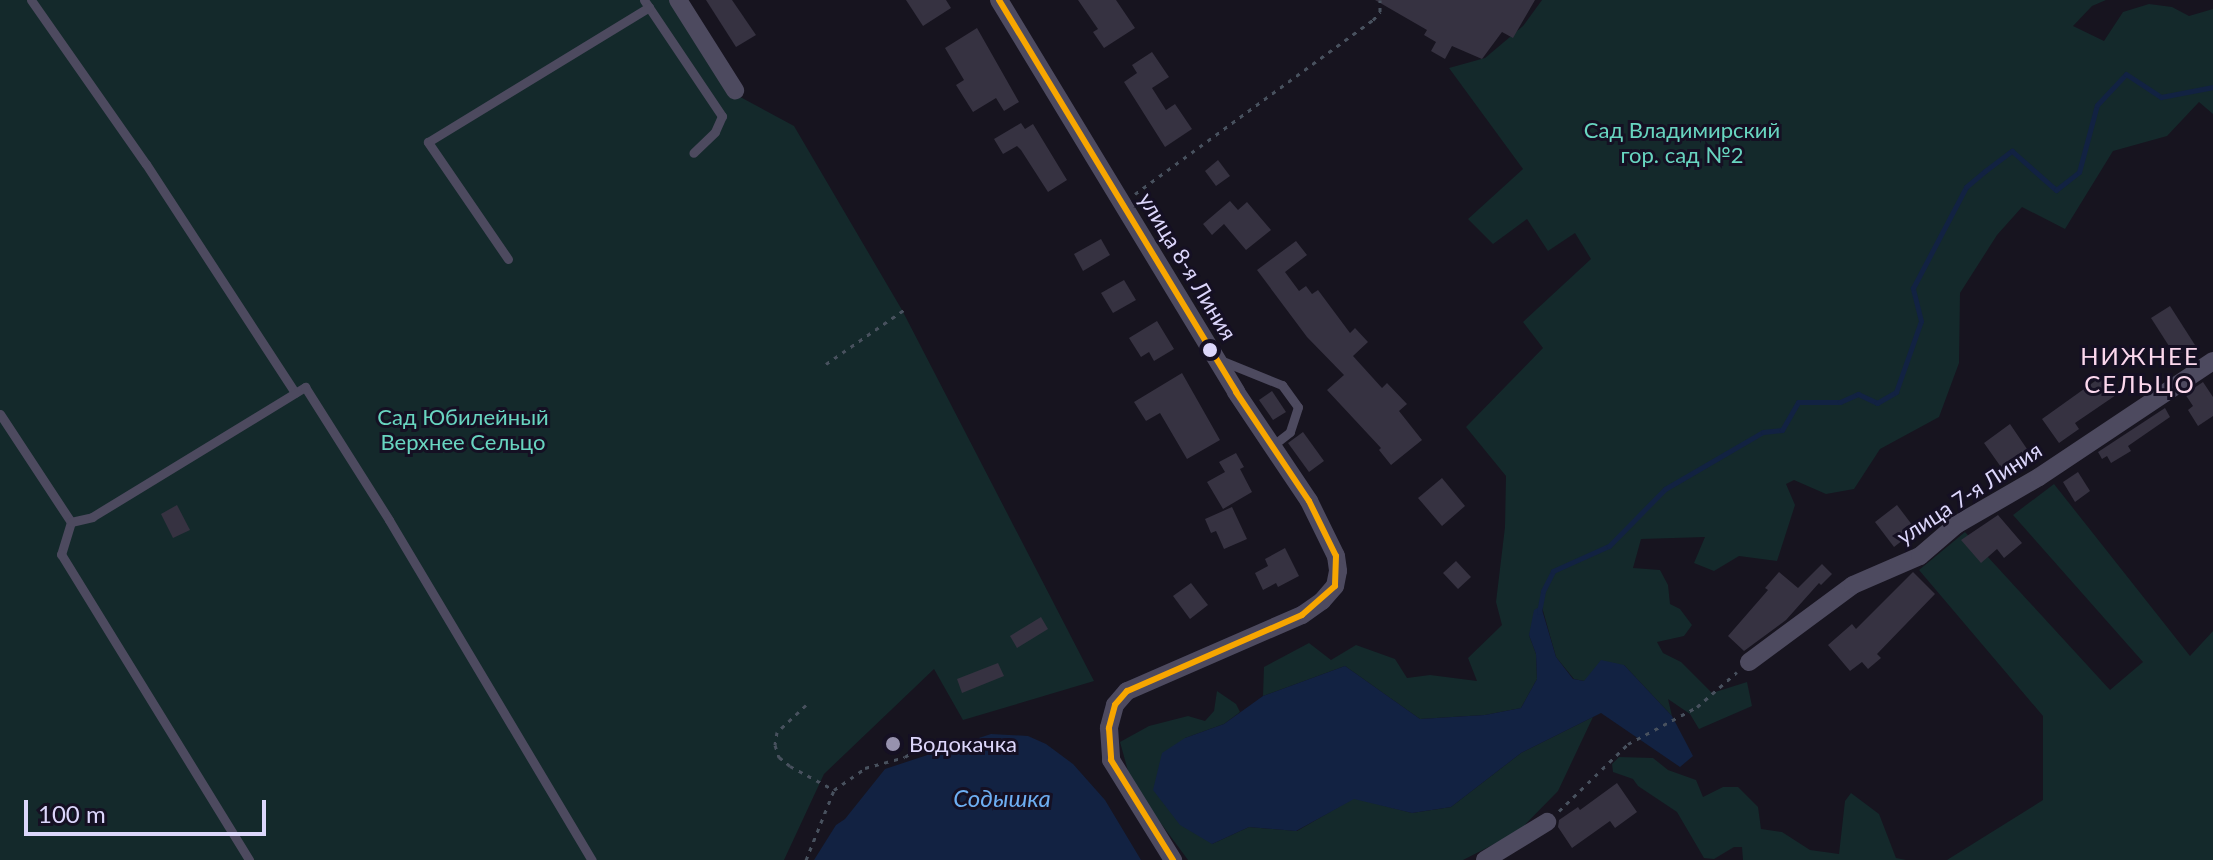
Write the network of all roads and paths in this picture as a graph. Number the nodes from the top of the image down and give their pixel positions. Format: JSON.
{"nodes":[{"id":1,"x":31,"y":0,"type":"edge"},
{"id":2,"x":678,"y":0,"type":"edge"},
{"id":3,"x":999,"y":0,"type":"edge"},
{"id":4,"x":1380,"y":0,"type":"edge"},
{"id":5,"x":647,"y":4,"type":"edge"},
{"id":6,"x":735,"y":90,"type":"dead end"},
{"id":7,"x":693,"y":153,"type":"dead end"},
{"id":8,"x":1122,"y":203,"type":"junction"},
{"id":9,"x":508,"y":259,"type":"dead end"},
{"id":10,"x":905,"y":309,"type":"dead end"},
{"id":11,"x":1216,"y":358,"type":"junction"},
{"id":12,"x":2213,"y":361,"type":"edge"},
{"id":13,"x":826,"y":364,"type":"dead end"},
{"id":14,"x":295,"y":393,"type":"junction"},
{"id":15,"x":0,"y":414,"type":"edge"},
{"id":16,"x":1271,"y":447,"type":"junction"},
{"id":17,"x":71,"y":522,"type":"junction"},
{"id":18,"x":1749,"y":662,"type":"joint"},
{"id":19,"x":806,"y":705,"type":"dead end"},
{"id":20,"x":924,"y":744,"type":"dead end"},
{"id":21,"x":834,"y":790,"type":"junction"},
{"id":22,"x":1547,"y":822,"type":"joint"},
{"id":23,"x":249,"y":860,"type":"edge"},
{"id":24,"x":592,"y":860,"type":"edge"},
{"id":25,"x":806,"y":860,"type":"edge"},
{"id":26,"x":1173,"y":860,"type":"edge"},
{"id":27,"x":1485,"y":860,"type":"edge"}],
"edges":[{"from":1,"to":14,"type":"lane"},
{"from":2,"to":6,"type":"street"},
{"from":3,"to":8,"type":"street","name":"улица 8-я Линия"},
{"from":4,"to":8,"type":"path"},
{"from":5,"to":7,"type":"lane"},
{"from":5,"to":9,"type":"lane"},
{"from":8,"to":11,"type":"street","name":"улица 8-я Линия"},
{"from":10,"to":13,"type":"path"},
{"from":11,"to":16,"type":"street","name":"улица 8-я Линия"},
{"from":11,"to":16,"type":"lane"},
{"from":12,"to":18,"type":"street","name":"улица 7-я Линия"},
{"from":14,"to":17,"type":"lane"},
{"from":14,"to":24,"type":"lane"},
{"from":15,"to":17,"type":"lane"},
{"from":16,"to":26,"type":"street","name":"улица 8-я Линия"},
{"from":17,"to":23,"type":"lane"},
{"from":18,"to":22,"type":"path"},
{"from":19,"to":21,"type":"path"},
{"from":20,"to":21,"type":"path"},
{"from":21,"to":25,"type":"path"},
{"from":22,"to":27,"type":"street"}]}
